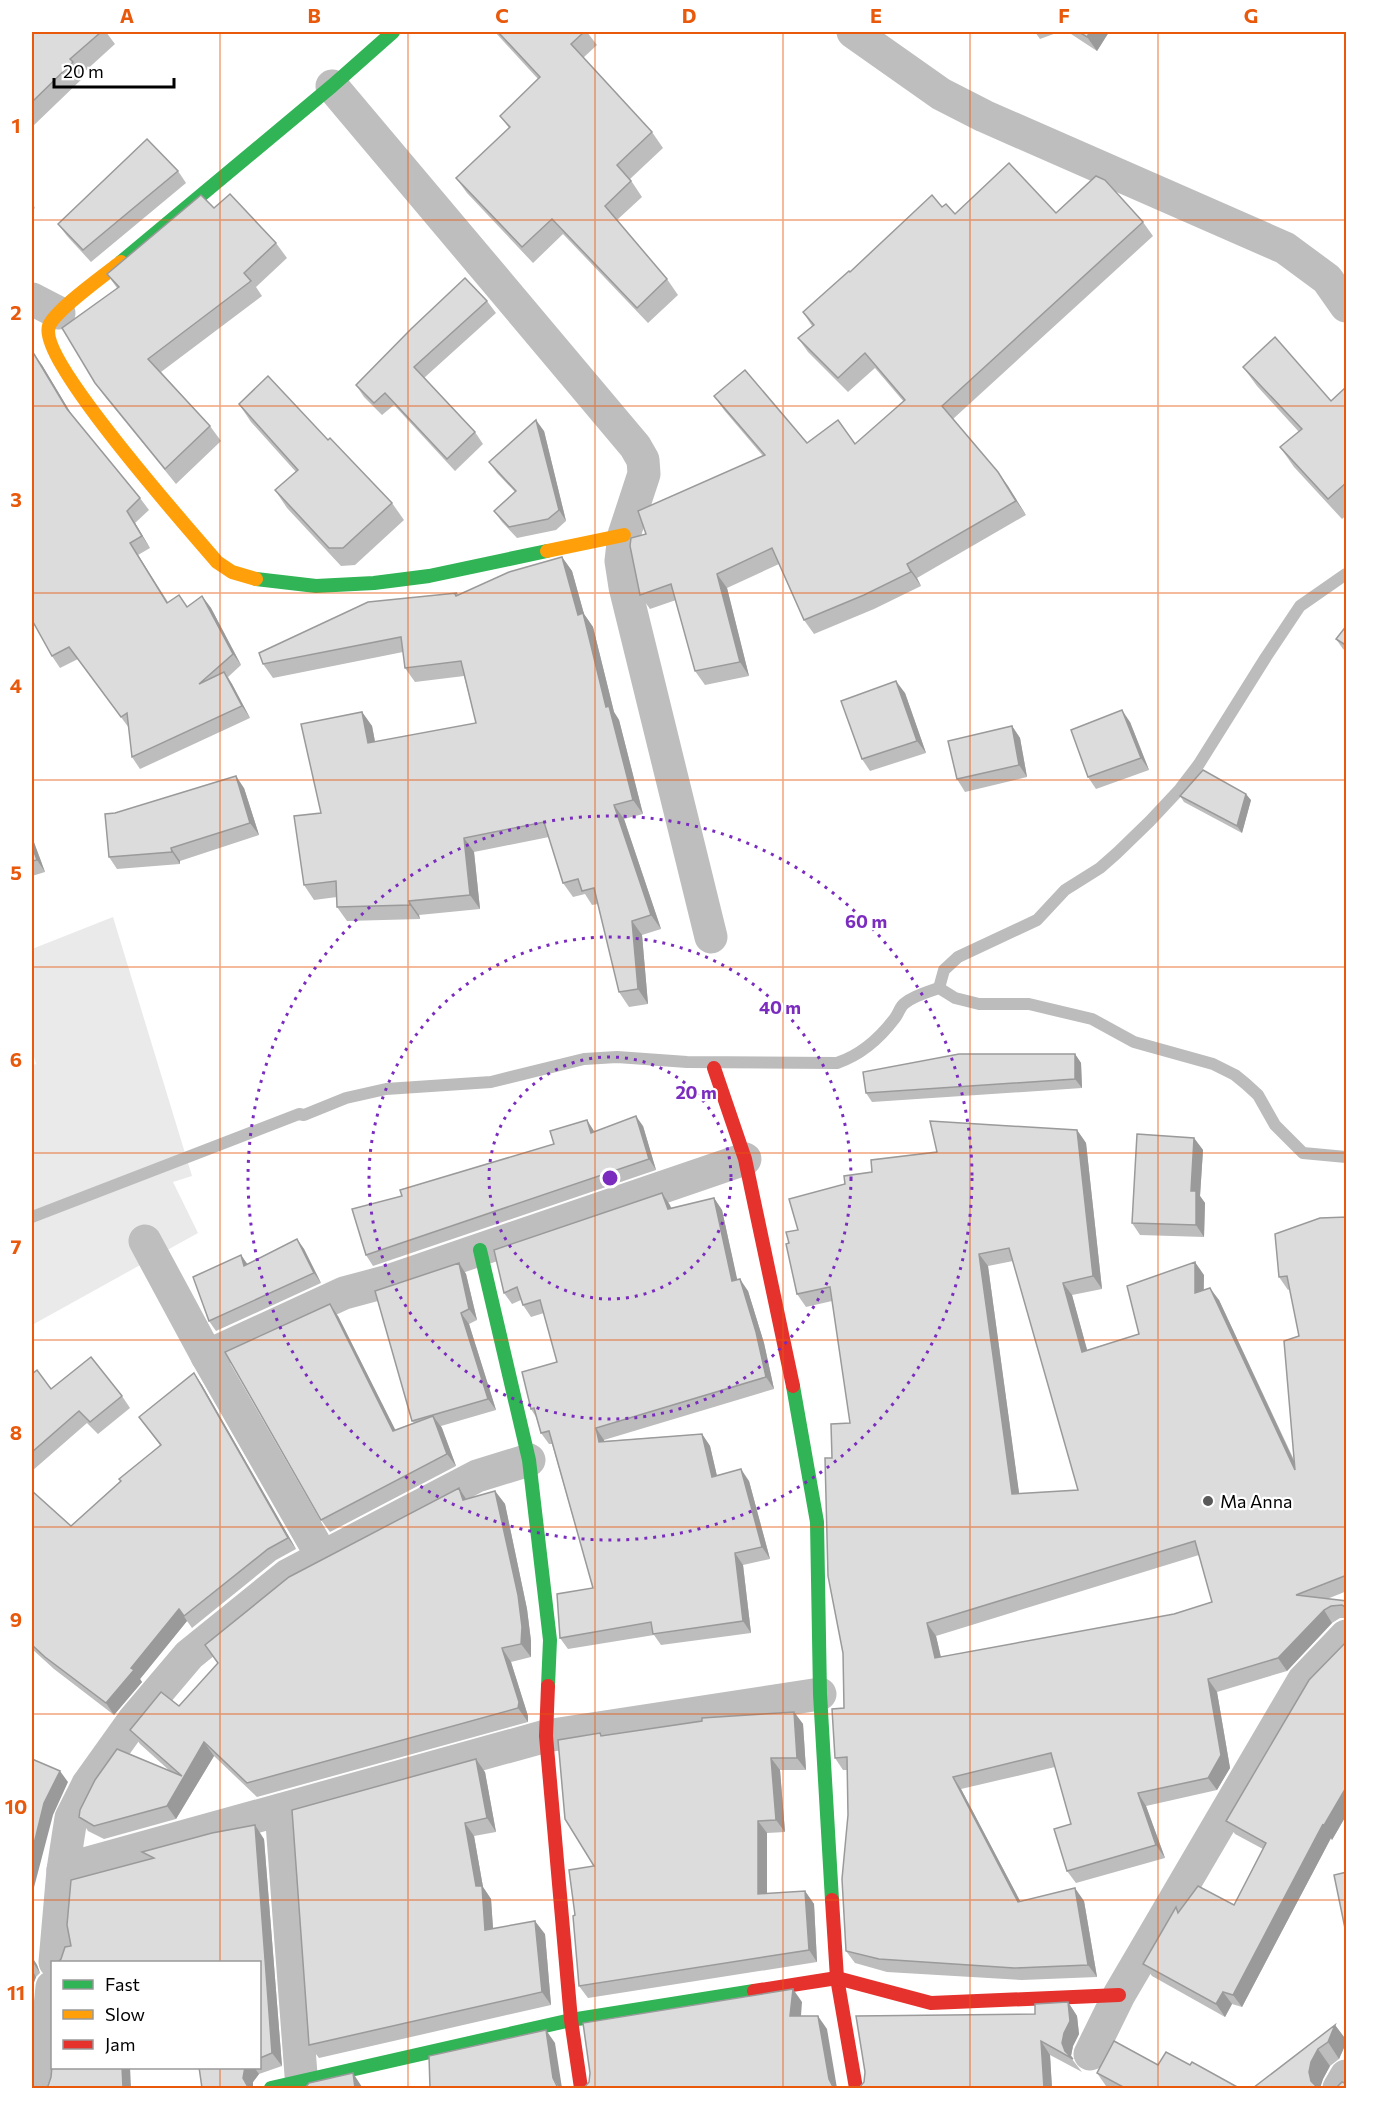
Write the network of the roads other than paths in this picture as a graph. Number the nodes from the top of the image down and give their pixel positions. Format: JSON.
{"nodes":[{"id":1,"x":393,"y":32,"type":"edge"},
{"id":2,"x":853,"y":32,"type":"edge"},
{"id":3,"x":332,"y":86,"type":"junction"},
{"id":4,"x":45,"y":306,"type":"edge"},
{"id":5,"x":1347,"y":306,"type":"edge"},
{"id":6,"x":624,"y":535,"type":"junction"},
{"id":7,"x":711,"y":937,"type":"dead end"},
{"id":8,"x":714,"y":1068,"type":"dead end"},
{"id":9,"x":745,"y":1159,"type":"junction"},
{"id":10,"x":145,"y":1240,"type":"dead end"},
{"id":11,"x":480,"y":1250,"type":"junction"},
{"id":12,"x":207,"y":1356,"type":"junction"},
{"id":13,"x":529,"y":1460,"type":"junction"},
{"id":14,"x":323,"y":1558,"type":"junction"},
{"id":15,"x":1347,"y":1636,"type":"edge"},
{"id":16,"x":820,"y":1694,"type":"junction"},
{"id":17,"x":546,"y":1736,"type":"junction"},
{"id":18,"x":281,"y":1810,"type":"junction"},
{"id":19,"x":63,"y":1870,"type":"junction"},
{"id":20,"x":48,"y":1948,"type":"edge"},
{"id":21,"x":837,"y":1978,"type":"junction"},
{"id":22,"x":1119,"y":1995,"type":"junction"},
{"id":23,"x":51,"y":1997,"type":"edge"},
{"id":24,"x":571,"y":2020,"type":"junction"},
{"id":25,"x":1090,"y":2054,"type":"dead end"},
{"id":26,"x":1347,"y":2076,"type":"edge"},
{"id":27,"x":291,"y":2086,"type":"edge"},
{"id":28,"x":42,"y":2088,"type":"edge"},
{"id":29,"x":581,"y":2088,"type":"edge"},
{"id":30,"x":856,"y":2088,"type":"edge"},
{"id":31,"x":1339,"y":2088,"type":"edge"}],
"edges":[{"from":1,"to":3,"type":"street"},
{"from":2,"to":5,"type":"street"},
{"from":3,"to":4,"type":"street"},
{"from":3,"to":6,"type":"street"},
{"from":4,"to":6,"type":"street"},
{"from":6,"to":7,"type":"street"},
{"from":8,"to":9,"type":"street"},
{"from":9,"to":11,"type":"street"},
{"from":9,"to":16,"type":"street"},
{"from":10,"to":12,"type":"street"},
{"from":11,"to":12,"type":"street"},
{"from":11,"to":13,"type":"street"},
{"from":12,"to":14,"type":"street"},
{"from":13,"to":14,"type":"street"},
{"from":13,"to":17,"type":"street"},
{"from":14,"to":19,"type":"street"},
{"from":15,"to":22,"type":"street"},
{"from":16,"to":17,"type":"street"},
{"from":16,"to":21,"type":"street"},
{"from":17,"to":18,"type":"street"},
{"from":17,"to":24,"type":"street"},
{"from":18,"to":19,"type":"street"},
{"from":18,"to":27,"type":"street"},
{"from":19,"to":20,"type":"street"},
{"from":21,"to":22,"type":"street"},
{"from":21,"to":24,"type":"street"},
{"from":21,"to":30,"type":"street"},
{"from":22,"to":25,"type":"street"},
{"from":23,"to":28,"type":"street"},
{"from":24,"to":27,"type":"street"},
{"from":24,"to":29,"type":"street"},
{"from":26,"to":31,"type":"street"}]}
